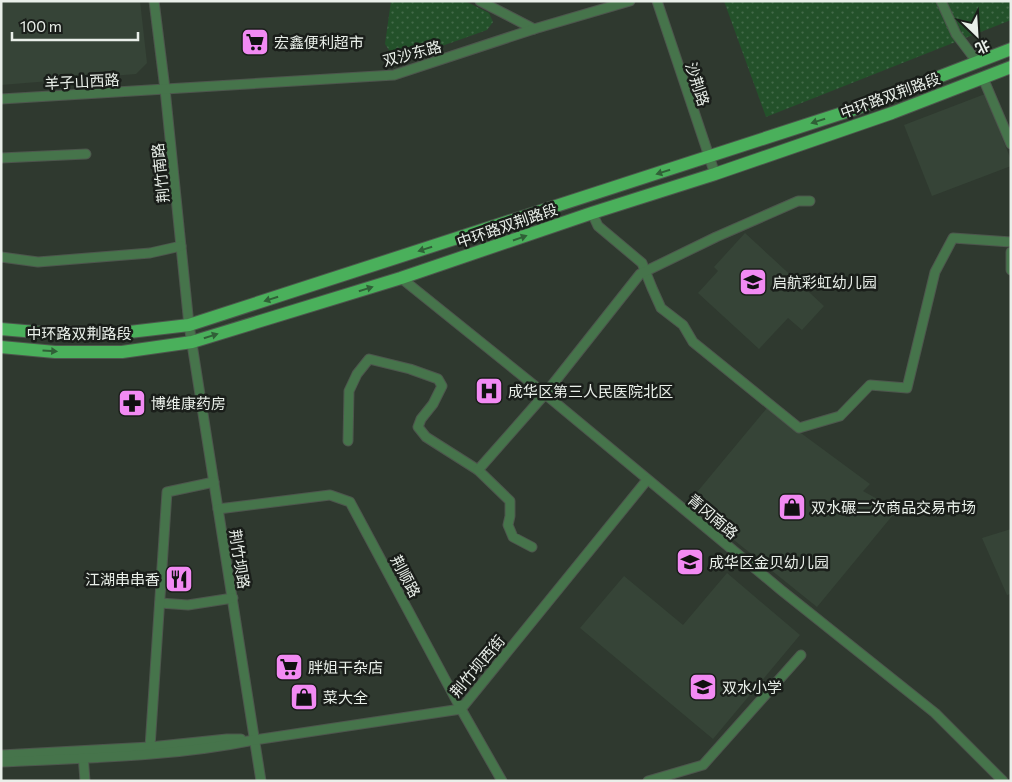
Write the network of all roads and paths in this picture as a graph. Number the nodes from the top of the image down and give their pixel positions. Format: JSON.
{"nodes":[{"id":1,"x":154,"y":1,"type":"edge"},
{"id":2,"x":480,"y":1,"type":"edge"},
{"id":3,"x":630,"y":1,"type":"edge"},
{"id":4,"x":657,"y":1,"type":"edge"},
{"id":5,"x":941,"y":1,"type":"edge"},
{"id":6,"x":534,"y":29,"type":"junction"},
{"id":7,"x":1011,"y":49,"type":"edge"},
{"id":8,"x":978,"y":62,"type":"junction"},
{"id":9,"x":1011,"y":66,"type":"edge"},
{"id":10,"x":984,"y":78,"type":"junction"},
{"id":11,"x":164,"y":89,"type":"junction"},
{"id":12,"x":1,"y":99,"type":"edge"},
{"id":13,"x":1011,"y":144,"type":"edge"},
{"id":14,"x":86,"y":154,"type":"dead end"},
{"id":15,"x":708,"y":157,"type":"junction"},
{"id":16,"x":1,"y":158,"type":"edge"},
{"id":17,"x":715,"y":174,"type":"junction"},
{"id":18,"x":810,"y":201,"type":"dead end"},
{"id":19,"x":592,"y":213,"type":"junction"},
{"id":20,"x":1011,"y":242,"type":"edge"},
{"id":21,"x":181,"y":246,"type":"junction"},
{"id":22,"x":1011,"y":252,"type":"edge"},
{"id":23,"x":1,"y":257,"type":"edge"},
{"id":24,"x":1011,"y":270,"type":"edge"},
{"id":25,"x":646,"y":271,"type":"junction"},
{"id":26,"x":401,"y":278,"type":"junction"},
{"id":27,"x":189,"y":325,"type":"junction"},
{"id":28,"x":1,"y":330,"type":"edge"},
{"id":29,"x":192,"y":342,"type":"junction"},
{"id":30,"x":1,"y":347,"type":"edge"},
{"id":31,"x":545,"y":394,"type":"junction"},
{"id":32,"x":348,"y":441,"type":"dead end"},
{"id":33,"x":478,"y":470,"type":"junction"},
{"id":34,"x":647,"y":480,"type":"junction"},
{"id":35,"x":214,"y":482,"type":"junction"},
{"id":36,"x":218,"y":508,"type":"junction"},
{"id":37,"x":532,"y":547,"type":"dead end"},
{"id":38,"x":233,"y":598,"type":"junction"},
{"id":39,"x":160,"y":603,"type":"junction"},
{"id":40,"x":801,"y":655,"type":"dead end"},
{"id":41,"x":462,"y":709,"type":"junction"},
{"id":42,"x":254,"y":740,"type":"junction"},
{"id":43,"x":150,"y":747,"type":"junction"},
{"id":44,"x":1,"y":755,"type":"edge"},
{"id":45,"x":83,"y":755,"type":"junction"},
{"id":46,"x":1,"y":762,"type":"edge"},
{"id":47,"x":84,"y":781,"type":"edge"},
{"id":48,"x":261,"y":781,"type":"edge"},
{"id":49,"x":502,"y":781,"type":"edge"},
{"id":50,"x":648,"y":781,"type":"edge"},
{"id":51,"x":1003,"y":781,"type":"edge"}],
"edges":[{"from":1,"to":11,"type":"street","name":"荆竹南路"},
{"from":2,"to":6,"type":"street"},
{"from":3,"to":6,"type":"street","name":"双沙东路"},
{"from":4,"to":15,"type":"street","name":"沙荆路"},
{"from":5,"to":8,"type":"street"},
{"from":6,"to":11,"type":"street","name":"双沙东路"},
{"from":7,"to":8,"type":"main road","name":"中环路双荆路段"},
{"from":8,"to":15,"type":"main road","name":"中环路双荆路段","one_way":true},
{"from":9,"to":10,"type":"main road","name":"中环路双荆路段"},
{"from":10,"to":13,"type":"street"},
{"from":10,"to":17,"type":"main road","name":"中环路双荆路段"},
{"from":11,"to":12,"type":"street","name":"羊子山西路"},
{"from":11,"to":21,"type":"street","name":"荆竹南路"},
{"from":14,"to":16,"type":"street"},
{"from":15,"to":17,"type":"street","name":"沙荆路"},
{"from":15,"to":27,"type":"main road","name":"中环路双荆路段","one_way":true},
{"from":17,"to":19,"type":"main road","name":"中环路双荆路段"},
{"from":18,"to":25,"type":"street"},
{"from":19,"to":25,"type":"street"},
{"from":26,"to":19,"type":"main road","name":"中环路双荆路段","one_way":true},
{"from":20,"to":25,"type":"street"},
{"from":21,"to":23,"type":"street"},
{"from":21,"to":27,"type":"street","name":"荆竹南路"},
{"from":22,"to":24,"type":"street"},
{"from":25,"to":31,"type":"street"},
{"from":29,"to":26,"type":"main road","name":"中环路双荆路段","one_way":true},
{"from":26,"to":31,"type":"street","name":"青冈南路"},
{"from":27,"to":28,"type":"main road","name":"中环路双荆路段"},
{"from":27,"to":29,"type":"street","name":"荆竹南路"},
{"from":30,"to":29,"type":"main road","name":"中环路双荆路段","one_way":true},
{"from":29,"to":35,"type":"street","name":"荆竹坝路"},
{"from":31,"to":33,"type":"street"},
{"from":31,"to":34,"type":"street","name":"青冈南路"},
{"from":32,"to":33,"type":"street"},
{"from":33,"to":37,"type":"street"},
{"from":34,"to":41,"type":"street","name":"荆竹坝西街"},
{"from":34,"to":51,"type":"street","name":"青冈南路"},
{"from":35,"to":36,"type":"street","name":"荆竹坝路"},
{"from":35,"to":39,"type":"street"},
{"from":36,"to":38,"type":"street","name":"荆竹坝路"},
{"from":36,"to":41,"type":"street","name":"荆顺路"},
{"from":38,"to":39,"type":"street"},
{"from":38,"to":42,"type":"street","name":"荆竹坝路"},
{"from":39,"to":43,"type":"street"},
{"from":40,"to":50,"type":"street"},
{"from":41,"to":42,"type":"street","name":"荆竹坝西街"},
{"from":41,"to":49,"type":"street","name":"荆顺路"},
{"from":42,"to":43,"type":"street"},
{"from":42,"to":45,"type":"street"},
{"from":42,"to":48,"type":"street","name":"荆竹坝路"},
{"from":43,"to":45,"type":"street"},
{"from":44,"to":45,"type":"street"},
{"from":45,"to":46,"type":"street"},
{"from":45,"to":47,"type":"street"}]}
